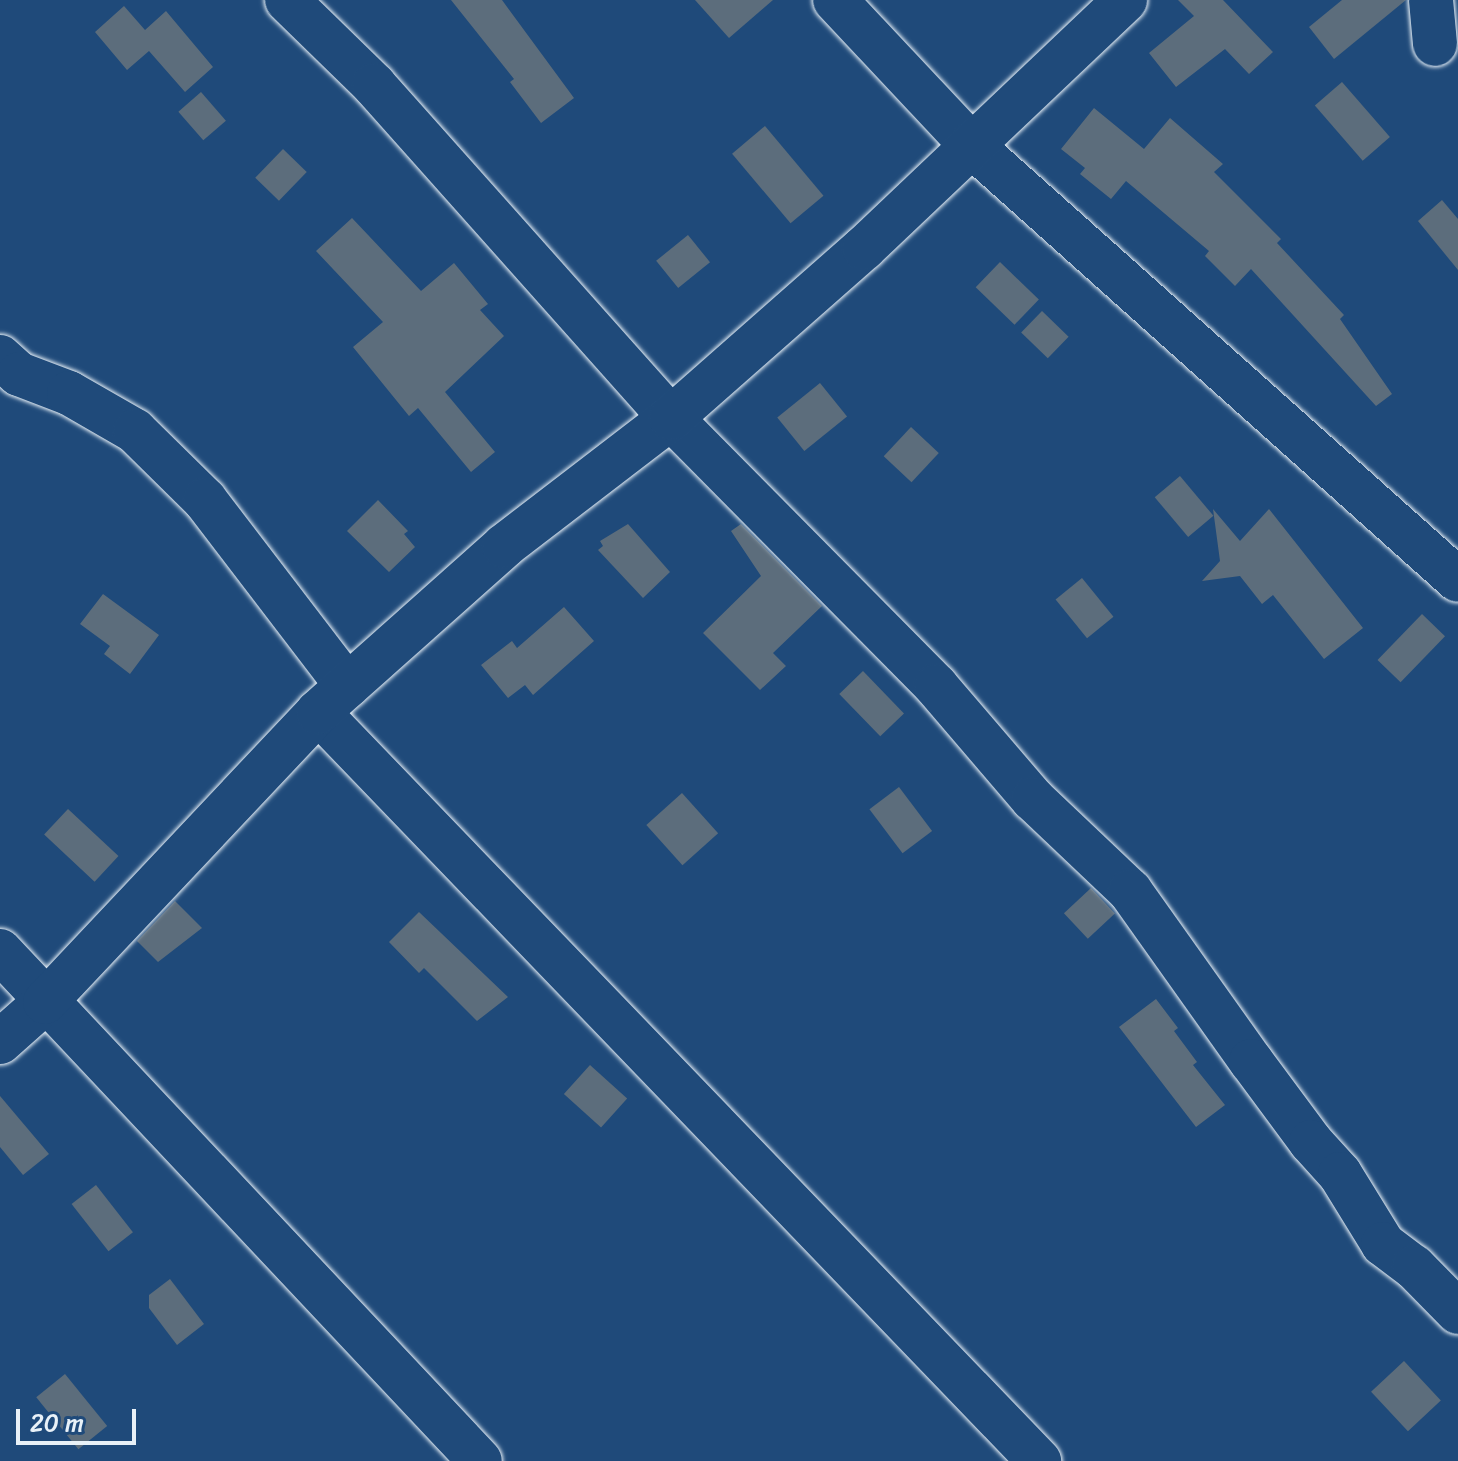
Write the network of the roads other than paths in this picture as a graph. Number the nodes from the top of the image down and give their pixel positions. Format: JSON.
{"nodes":[{"id":1,"x":287,"y":0,"type":"edge"},
{"id":2,"x":835,"y":0,"type":"edge"},
{"id":3,"x":1125,"y":0,"type":"edge"},
{"id":4,"x":1431,"y":0,"type":"edge"},
{"id":5,"x":1435,"y":44,"type":"dead end"},
{"id":6,"x":970,"y":144,"type":"junction"},
{"id":7,"x":0,"y":357,"type":"edge"},
{"id":8,"x":671,"y":418,"type":"junction"},
{"id":9,"x":1458,"y":580,"type":"edge"},
{"id":10,"x":332,"y":699,"type":"junction"},
{"id":11,"x":0,"y":951,"type":"edge"},
{"id":12,"x":45,"y":1002,"type":"junction"},
{"id":13,"x":0,"y":1042,"type":"edge"},
{"id":14,"x":1458,"y":1312,"type":"edge"},
{"id":15,"x":480,"y":1461,"type":"edge"},
{"id":16,"x":1039,"y":1461,"type":"edge"}],
"edges":[{"from":1,"to":8,"type":"street"},
{"from":2,"to":6,"type":"street"},
{"from":3,"to":6,"type":"street"},
{"from":4,"to":5,"type":"street"},
{"from":6,"to":8,"type":"street"},
{"from":6,"to":9,"type":"street"},
{"from":7,"to":10,"type":"street"},
{"from":8,"to":10,"type":"street"},
{"from":8,"to":14,"type":"street"},
{"from":10,"to":12,"type":"street"},
{"from":10,"to":16,"type":"street"},
{"from":11,"to":12,"type":"street"},
{"from":12,"to":13,"type":"street"},
{"from":12,"to":15,"type":"street"}]}
